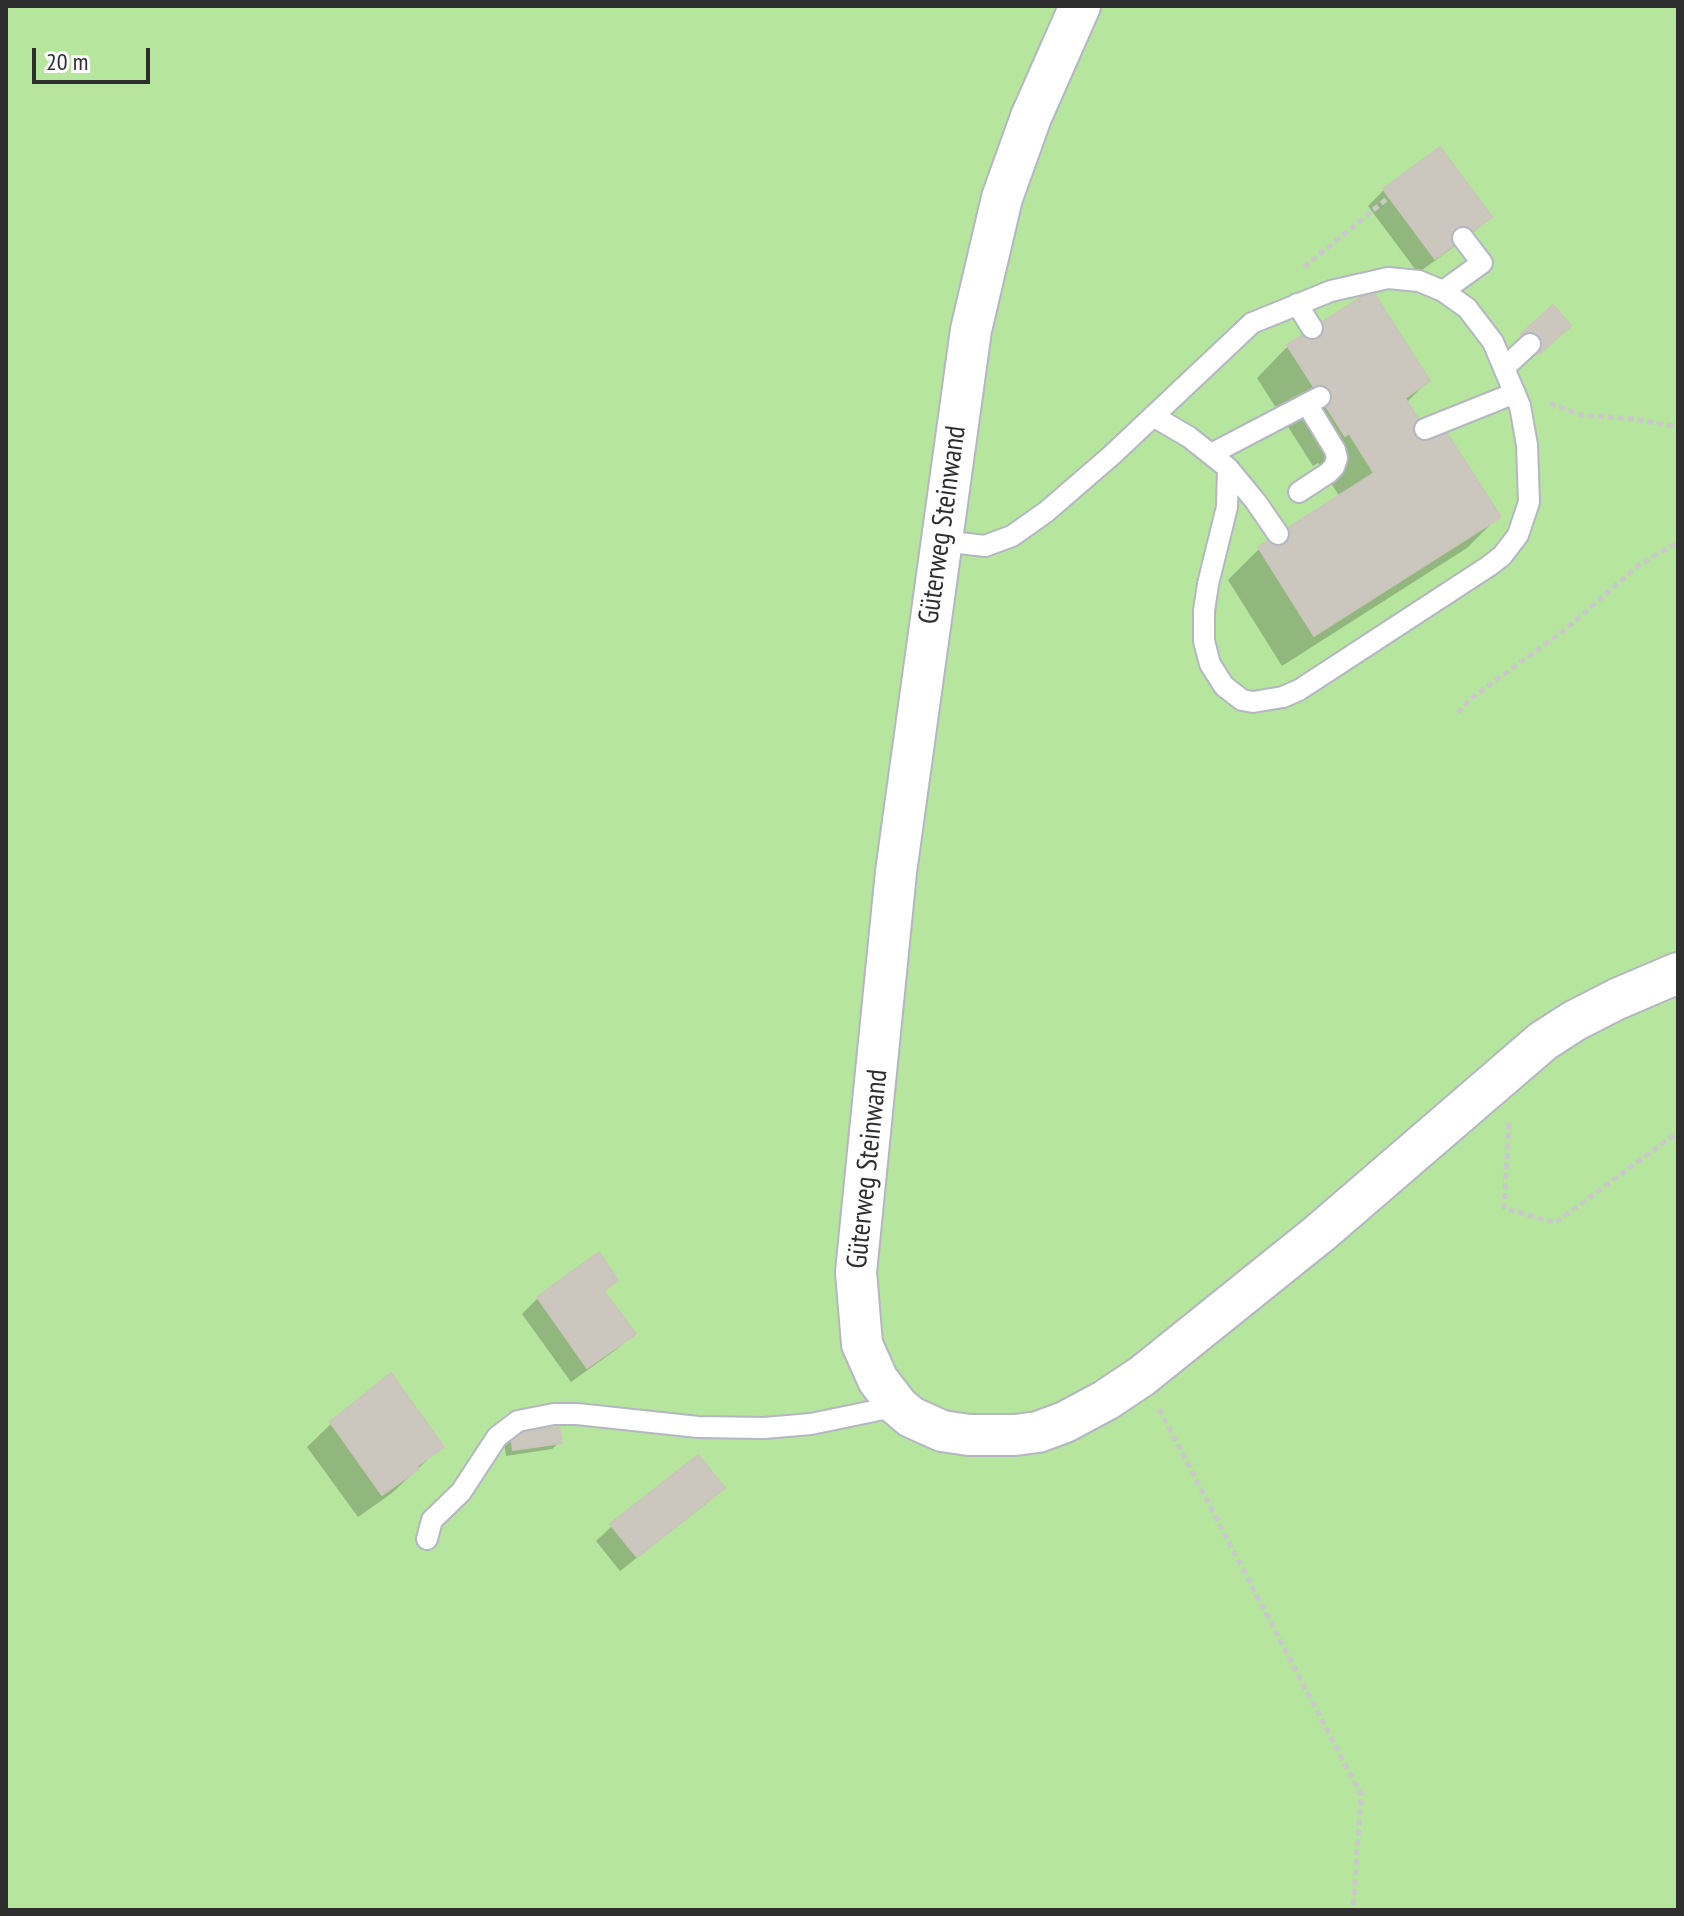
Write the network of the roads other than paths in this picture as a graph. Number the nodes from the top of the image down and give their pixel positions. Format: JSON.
{"nodes":[{"id":1,"x":1080,"y":6,"type":"edge"},
{"id":2,"x":1463,"y":238,"type":"dead end"},
{"id":3,"x":1443,"y":291,"type":"junction"},
{"id":4,"x":1297,"y":304,"type":"junction"},
{"id":5,"x":1312,"y":328,"type":"dead end"},
{"id":6,"x":1530,"y":344,"type":"dead end"},
{"id":7,"x":1505,"y":367,"type":"junction"},
{"id":8,"x":1515,"y":393,"type":"junction"},
{"id":9,"x":1153,"y":416,"type":"junction"},
{"id":10,"x":1425,"y":429,"type":"dead end"},
{"id":11,"x":1213,"y":453,"type":"junction"},
{"id":12,"x":1228,"y":468,"type":"junction"},
{"id":13,"x":1299,"y":492,"type":"dead end"},
{"id":14,"x":1278,"y":534,"type":"dead end"},
{"id":15,"x":942,"y":541,"type":"junction"},
{"id":16,"x":1678,"y":973,"type":"edge"},
{"id":17,"x":898,"y":1406,"type":"junction"},
{"id":18,"x":427,"y":1539,"type":"dead end"}],
"edges":[{"from":1,"to":15,"type":"street","name":"Güterweg Steinwand"},
{"from":2,"to":3,"type":"lane"},
{"from":3,"to":4,"type":"lane"},
{"from":3,"to":7,"type":"lane"},
{"from":4,"to":5,"type":"lane"},
{"from":4,"to":9,"type":"lane"},
{"from":6,"to":7,"type":"lane"},
{"from":7,"to":8,"type":"lane"},
{"from":8,"to":10,"type":"lane"},
{"from":8,"to":12,"type":"lane"},
{"from":9,"to":11,"type":"lane"},
{"from":9,"to":15,"type":"lane"},
{"from":11,"to":12,"type":"lane"},
{"from":11,"to":13,"type":"lane"},
{"from":12,"to":14,"type":"lane"},
{"from":15,"to":17,"type":"street","name":"Güterweg Steinwand"},
{"from":16,"to":17,"type":"street","name":"Güterweg Steinwand"},
{"from":17,"to":18,"type":"lane"}]}
